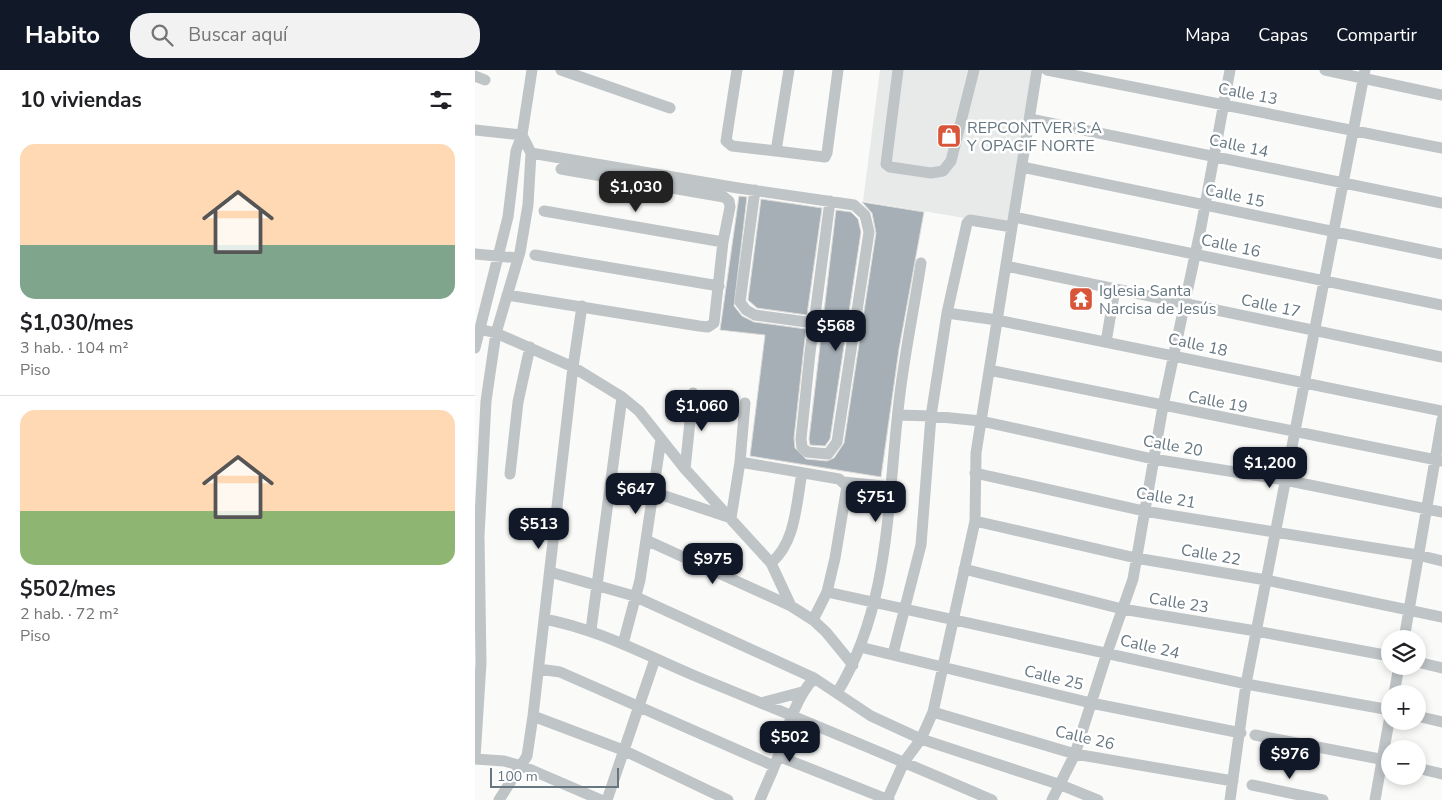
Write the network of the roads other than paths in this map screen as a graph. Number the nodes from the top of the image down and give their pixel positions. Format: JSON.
{"nodes":[{"id":1,"x":532,"y":70,"type":"edge"},
{"id":2,"x":561,"y":70,"type":"edge"},
{"id":3,"x":737,"y":70,"type":"edge"},
{"id":4,"x":789,"y":70,"type":"edge"},
{"id":5,"x":838,"y":70,"type":"edge"},
{"id":6,"x":898,"y":70,"type":"edge"},
{"id":7,"x":974,"y":70,"type":"edge"},
{"id":8,"x":1037,"y":70,"type":"edge"},
{"id":9,"x":1047,"y":70,"type":"edge"},
{"id":10,"x":1230,"y":70,"type":"edge"},
{"id":11,"x":1325,"y":70,"type":"edge"},
{"id":12,"x":1364,"y":74,"type":"edge"},
{"id":13,"x":1442,"y":94,"type":"edge"},
{"id":14,"x":1223,"y":105,"type":"junction"},
{"id":15,"x":670,"y":108,"type":"dead end"},
{"id":16,"x":1030,"y":119,"type":"junction"},
{"id":17,"x":475,"y":130,"type":"edge"},
{"id":18,"x":1353,"y":130,"type":"junction"},
{"id":19,"x":522,"y":135,"type":"junction"},
{"id":20,"x":1442,"y":148,"type":"edge"},
{"id":21,"x":776,"y":151,"type":"junction"},
{"id":22,"x":531,"y":153,"type":"junction"},
{"id":23,"x":1214,"y":157,"type":"junction"},
{"id":24,"x":1022,"y":167,"type":"junction"},
{"id":25,"x":561,"y":169,"type":"dead end"},
{"id":26,"x":1343,"y":183,"type":"junction"},
{"id":27,"x":755,"y":190,"type":"junction"},
{"id":28,"x":830,"y":201,"type":"junction"},
{"id":29,"x":1442,"y":203,"type":"edge"},
{"id":30,"x":1205,"y":205,"type":"junction"},
{"id":31,"x":544,"y":211,"type":"dead end"},
{"id":32,"x":1013,"y":222,"type":"junction"},
{"id":33,"x":1334,"y":231,"type":"junction"},
{"id":34,"x":723,"y":242,"type":"junction"},
{"id":35,"x":475,"y":254,"type":"edge"},
{"id":36,"x":1195,"y":254,"type":"junction"},
{"id":37,"x":1442,"y":254,"type":"edge"},
{"id":38,"x":535,"y":255,"type":"dead end"},
{"id":39,"x":499,"y":256,"type":"junction"},
{"id":40,"x":518,"y":258,"type":"junction"},
{"id":41,"x":921,"y":263,"type":"dead end"},
{"id":42,"x":1006,"y":266,"type":"junction"},
{"id":43,"x":1324,"y":280,"type":"junction"},
{"id":44,"x":719,"y":286,"type":"junction"},
{"id":45,"x":1115,"y":289,"type":"junction"},
{"id":46,"x":507,"y":295,"type":"junction"},
{"id":47,"x":1185,"y":303,"type":"junction"},
{"id":48,"x":1442,"y":305,"type":"edge"},
{"id":49,"x":582,"y":306,"type":"junction"},
{"id":50,"x":947,"y":312,"type":"junction"},
{"id":51,"x":997,"y":320,"type":"junction"},
{"id":52,"x":814,"y":323,"type":"junction"},
{"id":53,"x":479,"y":329,"type":"junction"},
{"id":54,"x":1314,"y":330,"type":"junction"},
{"id":55,"x":496,"y":333,"type":"junction"},
{"id":56,"x":1106,"y":342,"type":"junction"},
{"id":57,"x":530,"y":347,"type":"junction"},
{"id":58,"x":475,"y":348,"type":"edge"},
{"id":59,"x":1173,"y":356,"type":"junction"},
{"id":60,"x":1442,"y":357,"type":"edge"},
{"id":61,"x":573,"y":367,"type":"junction"},
{"id":62,"x":989,"y":370,"type":"junction"},
{"id":63,"x":1304,"y":383,"type":"junction"},
{"id":64,"x":693,"y":393,"type":"dead end"},
{"id":65,"x":622,"y":397,"type":"junction"},
{"id":66,"x":480,"y":400,"type":"edge"},
{"id":67,"x":745,"y":403,"type":"dead end"},
{"id":68,"x":1163,"y":406,"type":"junction"},
{"id":69,"x":1442,"y":411,"type":"edge"},
{"id":70,"x":898,"y":415,"type":"junction"},
{"id":71,"x":931,"y":416,"type":"junction"},
{"id":72,"x":1442,"y":420,"type":"edge"},
{"id":73,"x":981,"y":421,"type":"junction"},
{"id":74,"x":1295,"y":432,"type":"junction"},
{"id":75,"x":661,"y":439,"type":"junction"},
{"id":76,"x":1153,"y":459,"type":"junction"},
{"id":77,"x":1439,"y":461,"type":"edge"},
{"id":78,"x":740,"y":462,"type":"junction"},
{"id":79,"x":685,"y":469,"type":"junction"},
{"id":80,"x":802,"y":473,"type":"junction"},
{"id":81,"x":975,"y":473,"type":"junction"},
{"id":82,"x":510,"y":474,"type":"dead end"},
{"id":83,"x":1285,"y":480,"type":"junction"},
{"id":84,"x":844,"y":482,"type":"junction"},
{"id":85,"x":892,"y":487,"type":"junction"},
{"id":86,"x":653,"y":492,"type":"junction"},
{"id":87,"x":1427,"y":509,"type":"junction"},
{"id":88,"x":1144,"y":511,"type":"junction"},
{"id":89,"x":1442,"y":512,"type":"edge"},
{"id":90,"x":731,"y":518,"type":"junction"},
{"id":91,"x":975,"y":521,"type":"junction"},
{"id":92,"x":1275,"y":532,"type":"junction"},
{"id":93,"x":646,"y":540,"type":"junction"},
{"id":94,"x":1418,"y":555,"type":"junction"},
{"id":95,"x":1136,"y":558,"type":"junction"},
{"id":96,"x":1442,"y":562,"type":"edge"},
{"id":97,"x":771,"y":564,"type":"junction"},
{"id":98,"x":964,"y":569,"type":"junction"},
{"id":99,"x":550,"y":572,"type":"junction"},
{"id":100,"x":1266,"y":580,"type":"junction"},
{"id":101,"x":597,"y":587,"type":"junction"},
{"id":102,"x":827,"y":592,"type":"junction"},
{"id":103,"x":634,"y":596,"type":"junction"},
{"id":104,"x":875,"y":601,"type":"junction"},
{"id":105,"x":791,"y":606,"type":"junction"},
{"id":106,"x":1122,"y":609,"type":"junction"},
{"id":107,"x":904,"y":610,"type":"junction"},
{"id":108,"x":1409,"y":610,"type":"junction"},
{"id":109,"x":1442,"y":617,"type":"edge"},
{"id":110,"x":953,"y":618,"type":"junction"},
{"id":111,"x":544,"y":619,"type":"junction"},
{"id":112,"x":813,"y":620,"type":"junction"},
{"id":113,"x":591,"y":630,"type":"junction"},
{"id":114,"x":1405,"y":630,"type":"edge"},
{"id":115,"x":1256,"y":631,"type":"junction"},
{"id":116,"x":623,"y":644,"type":"junction"},
{"id":117,"x":860,"y":647,"type":"junction"},
{"id":118,"x":1107,"y":653,"type":"junction"},
{"id":119,"x":893,"y":654,"type":"junction"},
{"id":120,"x":1381,"y":654,"type":"edge"},
{"id":121,"x":655,"y":659,"type":"junction"},
{"id":122,"x":478,"y":662,"type":"edge"},
{"id":123,"x":1426,"y":664,"type":"edge"},
{"id":124,"x":853,"y":665,"type":"junction"},
{"id":125,"x":942,"y":666,"type":"junction"},
{"id":126,"x":1442,"y":668,"type":"edge"},
{"id":127,"x":539,"y":669,"type":"junction"},
{"id":128,"x":814,"y":678,"type":"junction"},
{"id":129,"x":1246,"y":684,"type":"junction"},
{"id":130,"x":802,"y":692,"type":"junction"},
{"id":131,"x":837,"y":693,"type":"junction"},
{"id":132,"x":761,"y":703,"type":"junction"},
{"id":133,"x":1091,"y":703,"type":"junction"},
{"id":134,"x":638,"y":706,"type":"junction"},
{"id":135,"x":1381,"y":708,"type":"edge"},
{"id":136,"x":933,"y":712,"type":"junction"},
{"id":137,"x":792,"y":714,"type":"junction"},
{"id":138,"x":533,"y":716,"type":"junction"},
{"id":139,"x":1426,"y":718,"type":"edge"},
{"id":140,"x":1442,"y":722,"type":"edge"},
{"id":141,"x":1241,"y":733,"type":"junction"},
{"id":142,"x":1255,"y":735,"type":"dead end"},
{"id":143,"x":921,"y":739,"type":"junction"},
{"id":144,"x":623,"y":750,"type":"junction"},
{"id":145,"x":1075,"y":754,"type":"junction"},
{"id":146,"x":475,"y":758,"type":"edge"},
{"id":147,"x":1381,"y":759,"type":"edge"},
{"id":148,"x":776,"y":761,"type":"junction"},
{"id":149,"x":904,"y":762,"type":"junction"},
{"id":150,"x":522,"y":766,"type":"junction"},
{"id":151,"x":1426,"y":770,"type":"edge"},
{"id":152,"x":1442,"y":774,"type":"edge"},
{"id":153,"x":1381,"y":778,"type":"edge"},
{"id":154,"x":1233,"y":781,"type":"junction"},
{"id":155,"x":1061,"y":785,"type":"junction"},
{"id":156,"x":1252,"y":785,"type":"dead end"},
{"id":157,"x":499,"y":800,"type":"edge"},
{"id":158,"x":601,"y":800,"type":"edge"},
{"id":159,"x":607,"y":800,"type":"edge"},
{"id":160,"x":728,"y":800,"type":"edge"},
{"id":161,"x":760,"y":800,"type":"edge"},
{"id":162,"x":888,"y":800,"type":"edge"},
{"id":163,"x":992,"y":800,"type":"edge"},
{"id":164,"x":1052,"y":800,"type":"edge"},
{"id":165,"x":1098,"y":800,"type":"edge"},
{"id":166,"x":1230,"y":800,"type":"edge"},
{"id":167,"x":1323,"y":800,"type":"edge"},
{"id":168,"x":1375,"y":800,"type":"edge"}],
"edges":[{"from":1,"to":19,"type":"street"},
{"from":2,"to":15,"type":"street"},
{"from":3,"to":21,"type":"street"},
{"from":4,"to":21,"type":"street"},
{"from":5,"to":21,"type":"street"},
{"from":6,"to":7,"type":"street"},
{"from":8,"to":16,"type":"street"},
{"from":9,"to":14,"type":"street","name":"Calle 13"},
{"from":10,"to":14,"type":"street"},
{"from":11,"to":12,"type":"street"},
{"from":12,"to":13,"type":"street"},
{"from":12,"to":18,"type":"street"},
{"from":14,"to":18,"type":"street","name":"Calle 13"},
{"from":14,"to":23,"type":"street"},
{"from":16,"to":23,"type":"street","name":"Calle 14"},
{"from":16,"to":24,"type":"street"},
{"from":17,"to":19,"type":"street"},
{"from":18,"to":20,"type":"street","name":"Calle 13"},
{"from":18,"to":26,"type":"street"},
{"from":19,"to":22,"type":"street"},
{"from":19,"to":39,"type":"street"},
{"from":22,"to":27,"type":"street"},
{"from":22,"to":40,"type":"street"},
{"from":23,"to":26,"type":"street","name":"Calle 14"},
{"from":23,"to":30,"type":"street"},
{"from":24,"to":30,"type":"street","name":"Calle 15"},
{"from":24,"to":32,"type":"street"},
{"from":25,"to":34,"type":"street"},
{"from":26,"to":29,"type":"street","name":"Calle 14"},
{"from":26,"to":33,"type":"street"},
{"from":27,"to":28,"type":"street"},
{"from":27,"to":52,"type":"street"},
{"from":28,"to":52,"type":"street"},
{"from":28,"to":52,"type":"street"},
{"from":30,"to":33,"type":"street","name":"Calle 15"},
{"from":30,"to":36,"type":"street"},
{"from":31,"to":34,"type":"street"},
{"from":32,"to":36,"type":"street","name":"Calle 16"},
{"from":32,"to":42,"type":"street"},
{"from":32,"to":50,"type":"street","name":"Calle 16"},
{"from":33,"to":37,"type":"street","name":"Calle 15"},
{"from":33,"to":43,"type":"street"},
{"from":34,"to":44,"type":"street"},
{"from":35,"to":39,"type":"street"},
{"from":36,"to":43,"type":"street","name":"Calle 16"},
{"from":36,"to":47,"type":"street"},
{"from":38,"to":44,"type":"street"},
{"from":39,"to":40,"type":"street"},
{"from":39,"to":53,"type":"street"},
{"from":40,"to":46,"type":"street"},
{"from":41,"to":70,"type":"street"},
{"from":42,"to":45,"type":"street","name":"Calle 17"},
{"from":42,"to":51,"type":"street"},
{"from":43,"to":48,"type":"street","name":"Calle 16"},
{"from":43,"to":54,"type":"street"},
{"from":44,"to":49,"type":"street"},
{"from":45,"to":47,"type":"street","name":"Calle 17"},
{"from":45,"to":56,"type":"street"},
{"from":46,"to":49,"type":"street"},
{"from":46,"to":55,"type":"street"},
{"from":47,"to":54,"type":"street","name":"Calle 17"},
{"from":47,"to":59,"type":"street"},
{"from":49,"to":61,"type":"street"},
{"from":50,"to":51,"type":"street","name":"Calle 18"},
{"from":50,"to":71,"type":"street"},
{"from":51,"to":56,"type":"street","name":"Calle 18"},
{"from":51,"to":62,"type":"street"},
{"from":53,"to":55,"type":"street"},
{"from":53,"to":58,"type":"street"},
{"from":54,"to":60,"type":"street","name":"Calle 17"},
{"from":54,"to":63,"type":"street"},
{"from":55,"to":57,"type":"street"},
{"from":55,"to":66,"type":"street"},
{"from":56,"to":59,"type":"street","name":"Calle 18"},
{"from":57,"to":61,"type":"street"},
{"from":57,"to":82,"type":"street"},
{"from":59,"to":63,"type":"street","name":"Calle 18"},
{"from":59,"to":68,"type":"street"},
{"from":61,"to":65,"type":"street"},
{"from":61,"to":99,"type":"street"},
{"from":62,"to":68,"type":"street","name":"Calle 19"},
{"from":62,"to":73,"type":"street"},
{"from":63,"to":69,"type":"street","name":"Calle 18"},
{"from":63,"to":74,"type":"street"},
{"from":64,"to":79,"type":"street"},
{"from":65,"to":75,"type":"street"},
{"from":65,"to":101,"type":"street"},
{"from":66,"to":122,"type":"street"},
{"from":67,"to":78,"type":"street"},
{"from":68,"to":74,"type":"street","name":"Calle 19"},
{"from":68,"to":76,"type":"street"},
{"from":70,"to":71,"type":"street","name":"Calle 20"},
{"from":70,"to":85,"type":"street"},
{"from":71,"to":73,"type":"street","name":"Calle 20"},
{"from":71,"to":107,"type":"street"},
{"from":72,"to":77,"type":"street"},
{"from":73,"to":76,"type":"street","name":"Calle 20"},
{"from":73,"to":81,"type":"street"},
{"from":74,"to":77,"type":"street","name":"Calle 19"},
{"from":74,"to":83,"type":"street"},
{"from":75,"to":79,"type":"street"},
{"from":75,"to":86,"type":"street"},
{"from":76,"to":83,"type":"street","name":"Calle 20"},
{"from":76,"to":88,"type":"street"},
{"from":77,"to":87,"type":"street"},
{"from":78,"to":80,"type":"street"},
{"from":78,"to":90,"type":"street"},
{"from":79,"to":90,"type":"street"},
{"from":80,"to":84,"type":"street"},
{"from":80,"to":97,"type":"street"},
{"from":81,"to":88,"type":"street","name":"Calle 21"},
{"from":81,"to":91,"type":"street"},
{"from":83,"to":87,"type":"street","name":"Calle 20"},
{"from":83,"to":92,"type":"street"},
{"from":84,"to":85,"type":"street"},
{"from":84,"to":102,"type":"street"},
{"from":85,"to":104,"type":"street"},
{"from":86,"to":90,"type":"street"},
{"from":86,"to":93,"type":"street"},
{"from":87,"to":89,"type":"street","name":"Calle 20"},
{"from":87,"to":94,"type":"street"},
{"from":88,"to":92,"type":"street","name":"Calle 21"},
{"from":88,"to":95,"type":"street"},
{"from":90,"to":97,"type":"street"},
{"from":91,"to":95,"type":"street","name":"Calle 22"},
{"from":91,"to":98,"type":"street"},
{"from":92,"to":94,"type":"street","name":"Calle 21"},
{"from":92,"to":100,"type":"street"},
{"from":93,"to":103,"type":"street"},
{"from":93,"to":105,"type":"street"},
{"from":94,"to":96,"type":"street","name":"Calle 21"},
{"from":94,"to":108,"type":"street"},
{"from":95,"to":100,"type":"street","name":"Calle 22"},
{"from":95,"to":106,"type":"street"},
{"from":97,"to":105,"type":"street"},
{"from":98,"to":106,"type":"street","name":"Calle 23"},
{"from":98,"to":110,"type":"street"},
{"from":99,"to":101,"type":"street"},
{"from":99,"to":111,"type":"street"},
{"from":100,"to":108,"type":"street","name":"Calle 22"},
{"from":100,"to":115,"type":"street"},
{"from":101,"to":103,"type":"street"},
{"from":101,"to":113,"type":"street"},
{"from":102,"to":104,"type":"street","name":"Calle 24"},
{"from":102,"to":112,"type":"street"},
{"from":103,"to":116,"type":"street"},
{"from":103,"to":128,"type":"street"},
{"from":104,"to":107,"type":"street","name":"Calle 24"},
{"from":104,"to":117,"type":"street"},
{"from":105,"to":112,"type":"street"},
{"from":106,"to":115,"type":"street","name":"Calle 23"},
{"from":106,"to":118,"type":"street"},
{"from":107,"to":110,"type":"street","name":"Calle 24"},
{"from":107,"to":119,"type":"street"},
{"from":108,"to":109,"type":"street","name":"Calle 22"},
{"from":108,"to":114,"type":"street"},
{"from":110,"to":118,"type":"street","name":"Calle 24"},
{"from":110,"to":125,"type":"street"},
{"from":111,"to":113,"type":"street"},
{"from":111,"to":127,"type":"street"},
{"from":112,"to":124,"type":"street"},
{"from":113,"to":116,"type":"street"},
{"from":115,"to":120,"type":"street","name":"Calle 23"},
{"from":115,"to":129,"type":"street"},
{"from":116,"to":121,"type":"street"},
{"from":117,"to":119,"type":"street","name":"Calle 25"},
{"from":117,"to":124,"type":"street"},
{"from":118,"to":129,"type":"street","name":"Calle 24"},
{"from":118,"to":133,"type":"street"},
{"from":119,"to":125,"type":"street","name":"Calle 25"},
{"from":121,"to":132,"type":"street"},
{"from":121,"to":134,"type":"street"},
{"from":122,"to":146,"type":"street"},
{"from":123,"to":126,"type":"street"},
{"from":124,"to":131,"type":"street"},
{"from":125,"to":133,"type":"street","name":"Calle 25"},
{"from":125,"to":136,"type":"street"},
{"from":127,"to":134,"type":"street"},
{"from":127,"to":138,"type":"street"},
{"from":128,"to":130,"type":"street"},
{"from":128,"to":131,"type":"street"},
{"from":129,"to":135,"type":"street","name":"Calle 24"},
{"from":129,"to":141,"type":"street"},
{"from":130,"to":132,"type":"street"},
{"from":130,"to":137,"type":"street"},
{"from":131,"to":143,"type":"street"},
{"from":132,"to":137,"type":"street"},
{"from":133,"to":141,"type":"street","name":"Calle 25"},
{"from":133,"to":145,"type":"street"},
{"from":134,"to":144,"type":"street"},
{"from":134,"to":148,"type":"street"},
{"from":136,"to":143,"type":"street"},
{"from":136,"to":145,"type":"street","name":"Calle 26"},
{"from":137,"to":148,"type":"street"},
{"from":137,"to":149,"type":"street"},
{"from":138,"to":144,"type":"street"},
{"from":138,"to":150,"type":"street"},
{"from":139,"to":140,"type":"street"},
{"from":141,"to":154,"type":"street"},
{"from":142,"to":147,"type":"street"},
{"from":143,"to":149,"type":"street"},
{"from":143,"to":155,"type":"street"},
{"from":144,"to":159,"type":"street"},
{"from":144,"to":160,"type":"street"},
{"from":145,"to":154,"type":"street","name":"Calle 26"},
{"from":145,"to":155,"type":"street"},
{"from":146,"to":150,"type":"street"},
{"from":148,"to":161,"type":"street"},
{"from":148,"to":162,"type":"street"},
{"from":149,"to":162,"type":"street"},
{"from":149,"to":163,"type":"street"},
{"from":150,"to":157,"type":"street"},
{"from":150,"to":158,"type":"street"},
{"from":151,"to":152,"type":"street"},
{"from":153,"to":168,"type":"street"},
{"from":154,"to":166,"type":"street"},
{"from":155,"to":164,"type":"street"},
{"from":155,"to":165,"type":"street"},
{"from":156,"to":167,"type":"street"}]}
